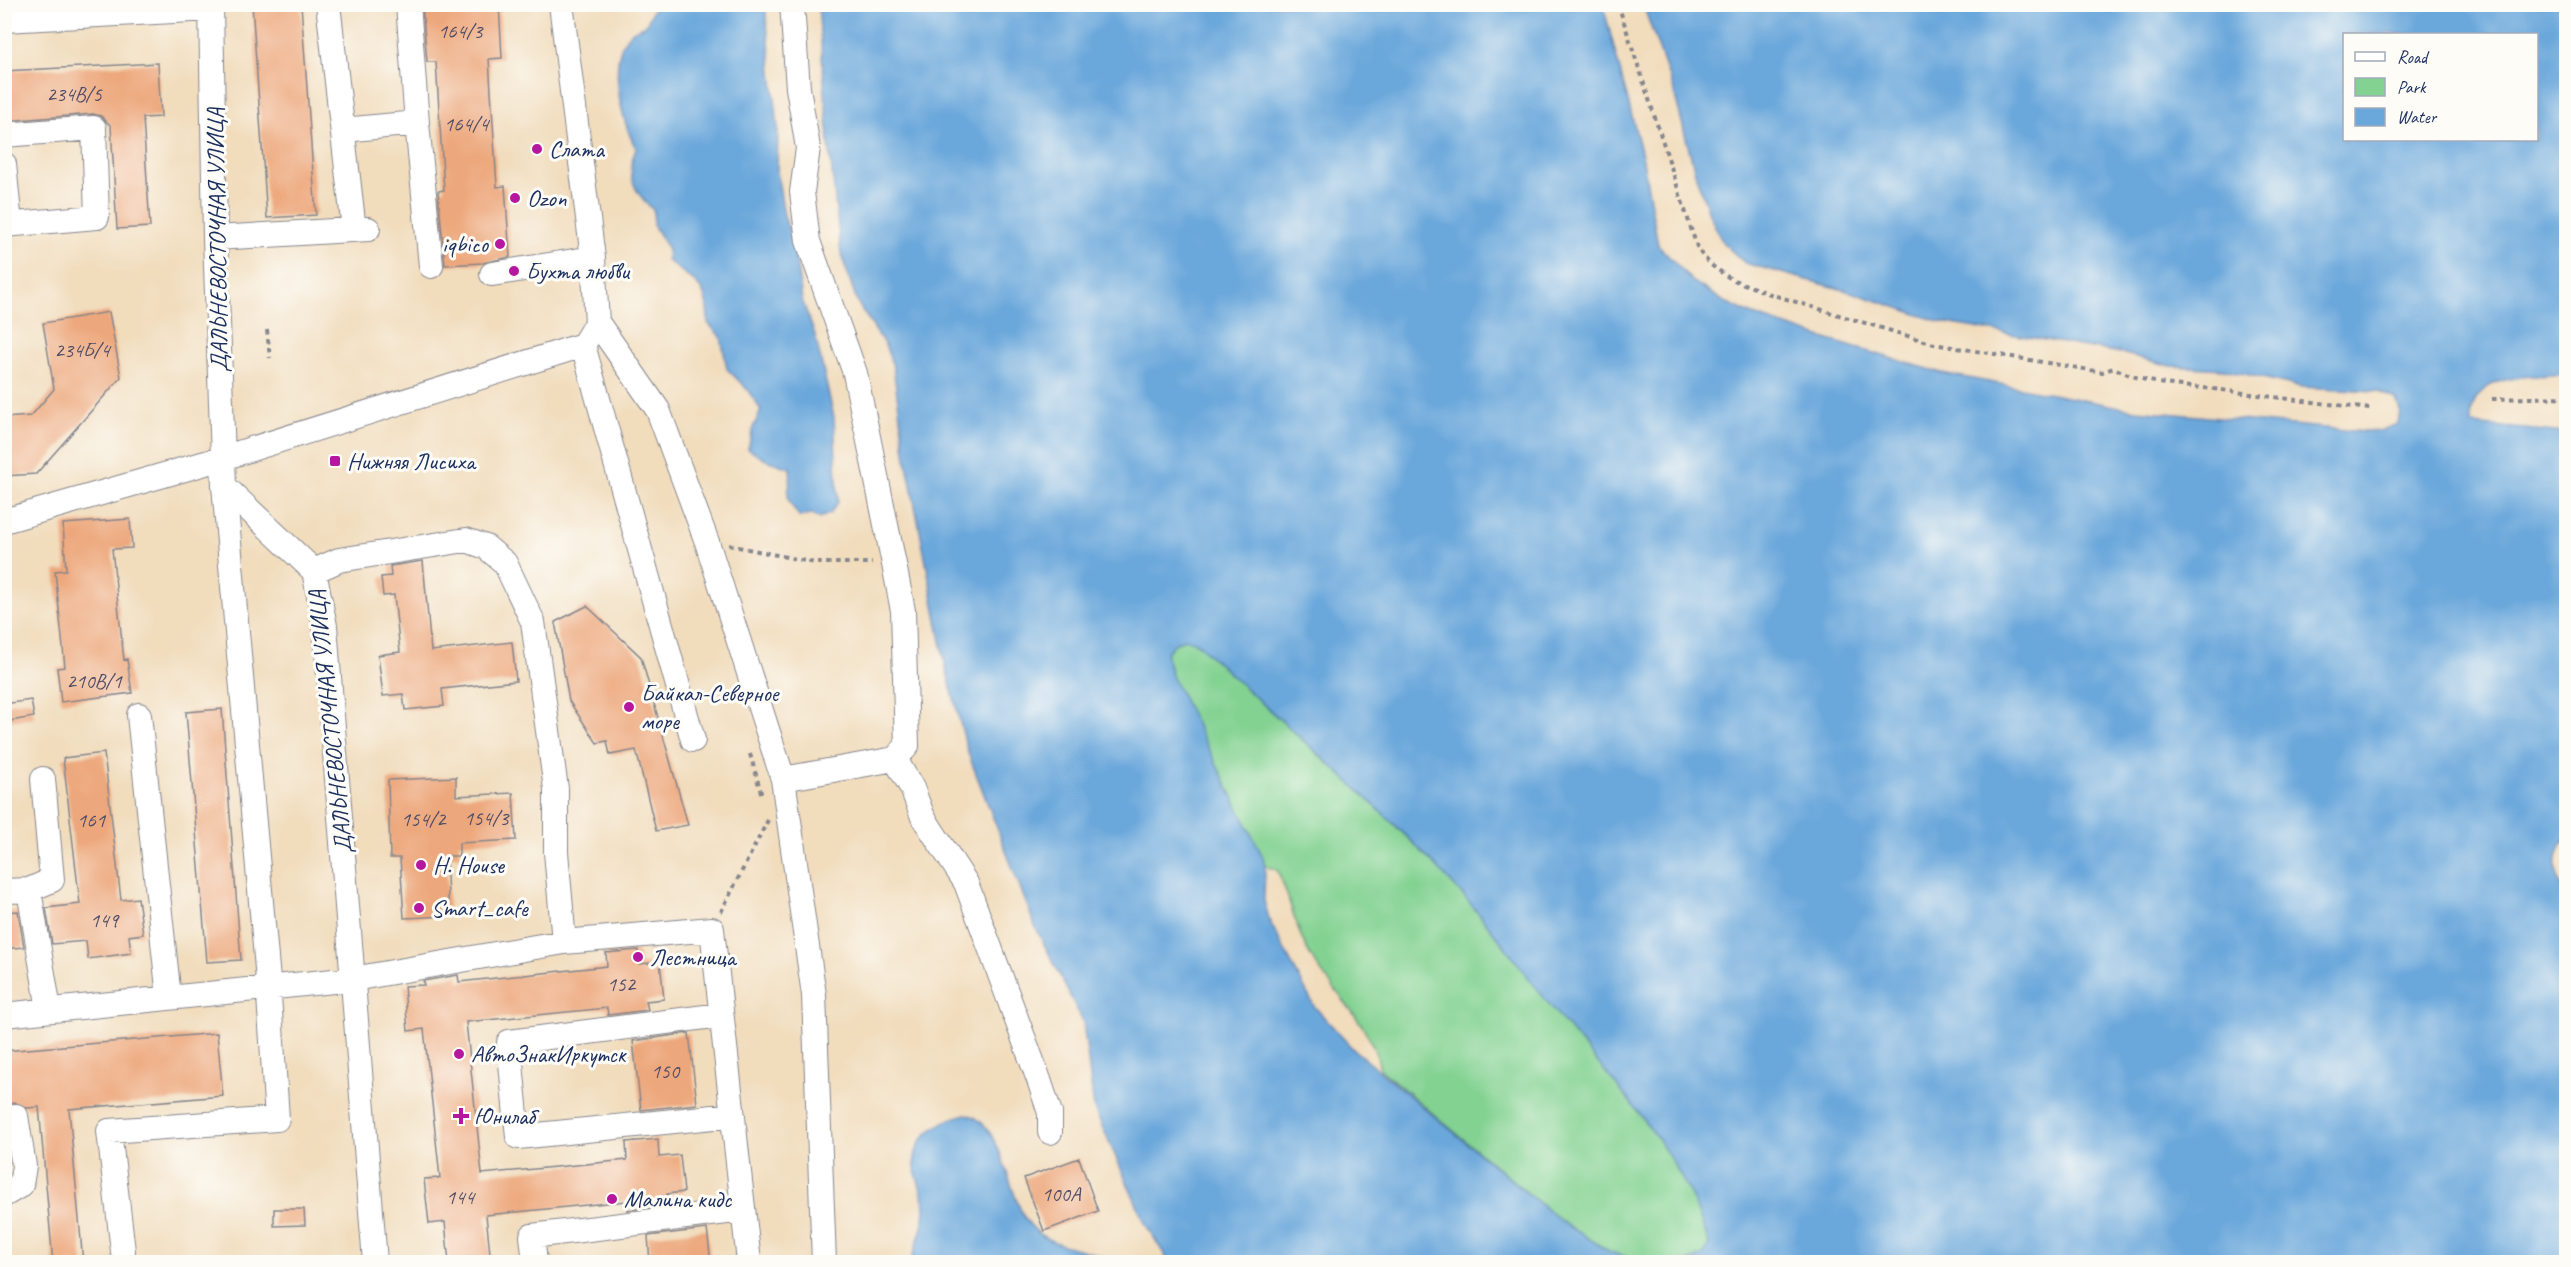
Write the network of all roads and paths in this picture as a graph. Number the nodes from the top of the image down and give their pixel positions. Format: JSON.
{"nodes":[{"id":1,"x":328,"y":4,"type":"edge"},
{"id":2,"x":408,"y":4,"type":"edge"},
{"id":3,"x":561,"y":4,"type":"edge"},
{"id":4,"x":792,"y":4,"type":"edge"},
{"id":5,"x":1618,"y":4,"type":"edge"},
{"id":6,"x":212,"y":7,"type":"edge"},
{"id":7,"x":4,"y":20,"type":"edge"},
{"id":8,"x":417,"y":123,"type":"junction"},
{"id":9,"x":343,"y":130,"type":"junction"},
{"id":10,"x":4,"y":135,"type":"edge"},
{"id":11,"x":4,"y":164,"type":"edge"},
{"id":12,"x":7,"y":224,"type":"edge"},
{"id":13,"x":215,"y":238,"type":"junction"},
{"id":14,"x":593,"y":258,"type":"junction"},
{"id":15,"x":430,"y":267,"type":"dead end"},
{"id":16,"x":492,"y":274,"type":"dead end"},
{"id":17,"x":597,"y":322,"type":"junction"},
{"id":18,"x":267,"y":330,"type":"dead end"},
{"id":19,"x":583,"y":345,"type":"junction"},
{"id":20,"x":270,"y":358,"type":"dead end"},
{"id":21,"x":2566,"y":397,"type":"edge"},
{"id":22,"x":2492,"y":399,"type":"dead end"},
{"id":23,"x":2370,"y":409,"type":"dead end"},
{"id":24,"x":223,"y":458,"type":"junction"},
{"id":25,"x":224,"y":486,"type":"junction"},
{"id":26,"x":4,"y":521,"type":"edge"},
{"id":27,"x":707,"y":542,"type":"junction"},
{"id":28,"x":894,"y":564,"type":"junction"},
{"id":29,"x":314,"y":571,"type":"junction"},
{"id":30,"x":139,"y":715,"type":"dead end"},
{"id":31,"x":693,"y":740,"type":"dead end"},
{"id":32,"x":749,"y":751,"type":"dead end"},
{"id":33,"x":895,"y":759,"type":"junction"},
{"id":34,"x":44,"y":778,"type":"dead end"},
{"id":35,"x":783,"y":779,"type":"junction"},
{"id":36,"x":765,"y":808,"type":"dead end"},
{"id":37,"x":768,"y":819,"type":"dead end"},
{"id":38,"x":28,"y":890,"type":"junction"},
{"id":39,"x":4,"y":891,"type":"edge"},
{"id":40,"x":712,"y":929,"type":"junction"},
{"id":41,"x":564,"y":942,"type":"junction"},
{"id":42,"x":353,"y":979,"type":"junction"},
{"id":43,"x":269,"y":987,"type":"junction"},
{"id":44,"x":169,"y":998,"type":"junction"},
{"id":45,"x":50,"y":1010,"type":"junction"},
{"id":46,"x":4,"y":1015,"type":"edge"},
{"id":47,"x":721,"y":1015,"type":"junction"},
{"id":48,"x":733,"y":1115,"type":"junction"},
{"id":49,"x":16,"y":1116,"type":"dead end"},
{"id":50,"x":1050,"y":1132,"type":"dead end"},
{"id":51,"x":4,"y":1195,"type":"edge"},
{"id":52,"x":743,"y":1210,"type":"junction"},
{"id":53,"x":123,"y":1251,"type":"dead end"},
{"id":54,"x":375,"y":1263,"type":"edge"},
{"id":55,"x":535,"y":1263,"type":"edge"},
{"id":56,"x":749,"y":1263,"type":"edge"},
{"id":57,"x":824,"y":1263,"type":"edge"}],
"edges":[{"from":1,"to":9,"type":"street"},
{"from":2,"to":8,"type":"street"},
{"from":3,"to":14,"type":"street"},
{"from":4,"to":28,"type":"street"},
{"from":5,"to":23,"type":"path"},
{"from":6,"to":7,"type":"street"},
{"from":6,"to":13,"type":"street","name":"ДАЛЬНЕВОСТОЧНАЯ УЛИЦА"},
{"from":8,"to":9,"type":"street"},
{"from":8,"to":15,"type":"street"},
{"from":9,"to":13,"type":"street"},
{"from":10,"to":12,"type":"street"},
{"from":11,"to":12,"type":"street"},
{"from":13,"to":24,"type":"street","name":"ДАЛЬНЕВОСТОЧНАЯ УЛИЦА"},
{"from":14,"to":16,"type":"street"},
{"from":14,"to":17,"type":"street"},
{"from":17,"to":19,"type":"street"},
{"from":17,"to":27,"type":"street"},
{"from":18,"to":20,"type":"path"},
{"from":19,"to":24,"type":"street"},
{"from":19,"to":31,"type":"street"},
{"from":21,"to":22,"type":"path"},
{"from":24,"to":25,"type":"street","name":"ДАЛЬНЕВОСТОЧНАЯ УЛИЦА"},
{"from":24,"to":26,"type":"street"},
{"from":25,"to":29,"type":"street","name":"ДАЛЬНЕВОСТОЧНАЯ УЛИЦА"},
{"from":25,"to":43,"type":"street"},
{"from":27,"to":28,"type":"path"},
{"from":27,"to":35,"type":"street"},
{"from":28,"to":33,"type":"street"},
{"from":29,"to":41,"type":"street"},
{"from":29,"to":42,"type":"street","name":"ДАЛЬНЕВОСТОЧНАЯ УЛИЦА"},
{"from":30,"to":44,"type":"street"},
{"from":32,"to":36,"type":"path"},
{"from":33,"to":35,"type":"street"},
{"from":33,"to":50,"type":"street"},
{"from":34,"to":38,"type":"street"},
{"from":35,"to":57,"type":"street"},
{"from":37,"to":40,"type":"path"},
{"from":38,"to":39,"type":"street"},
{"from":38,"to":45,"type":"street"},
{"from":40,"to":41,"type":"street"},
{"from":40,"to":47,"type":"street"},
{"from":41,"to":42,"type":"street"},
{"from":42,"to":43,"type":"street"},
{"from":42,"to":54,"type":"street","name":"ДАЛЬНЕВОСТОЧНАЯ УЛИЦА"},
{"from":43,"to":44,"type":"street"},
{"from":43,"to":53,"type":"street"},
{"from":44,"to":45,"type":"street"},
{"from":45,"to":46,"type":"street"},
{"from":47,"to":48,"type":"street"},
{"from":47,"to":48,"type":"street"},
{"from":48,"to":52,"type":"street"},
{"from":49,"to":51,"type":"street"},
{"from":52,"to":55,"type":"street"},
{"from":52,"to":56,"type":"street"}]}
